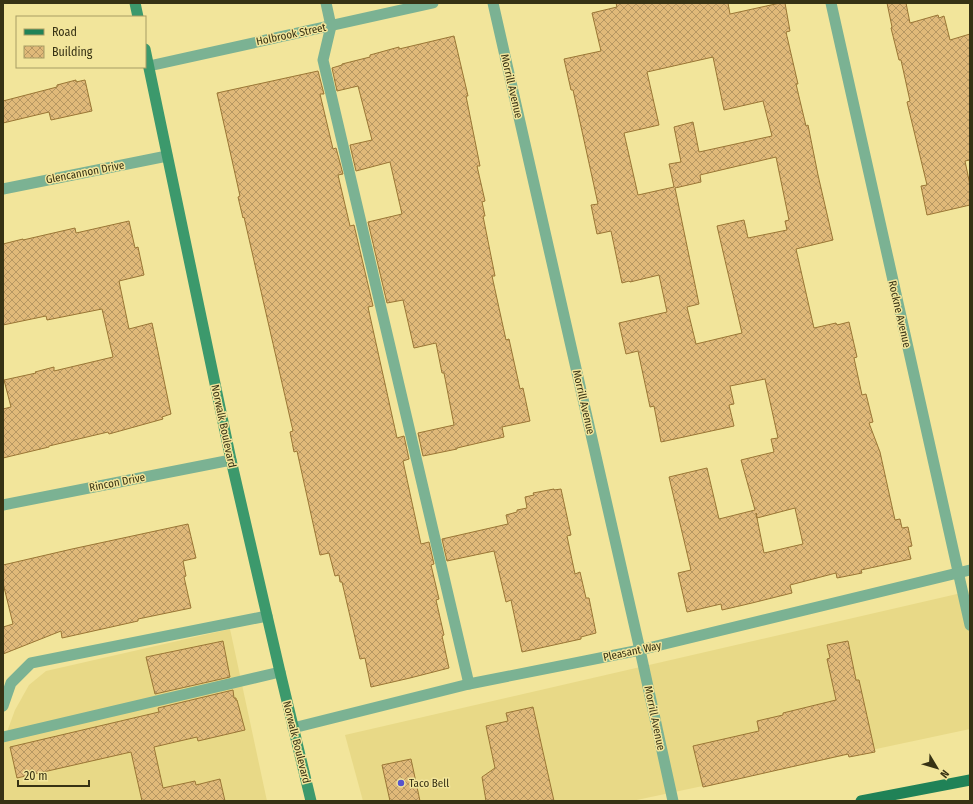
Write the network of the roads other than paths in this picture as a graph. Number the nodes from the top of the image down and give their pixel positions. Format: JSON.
{"nodes":[{"id":1,"x":135,"y":3,"type":"edge"},
{"id":2,"x":326,"y":3,"type":"edge"},
{"id":3,"x":433,"y":3,"type":"edge"},
{"id":4,"x":493,"y":3,"type":"edge"},
{"id":5,"x":831,"y":3,"type":"edge"},
{"id":6,"x":138,"y":16,"type":"edge"},
{"id":7,"x":331,"y":26,"type":"junction"},
{"id":8,"x":146,"y":55,"type":"edge"},
{"id":9,"x":148,"y":66,"type":"junction"},
{"id":10,"x":167,"y":156,"type":"junction"},
{"id":11,"x":3,"y":188,"type":"edge"},
{"id":12,"x":231,"y":460,"type":"junction"},
{"id":13,"x":3,"y":505,"type":"edge"},
{"id":14,"x":970,"y":570,"type":"edge"},
{"id":15,"x":958,"y":572,"type":"junction"},
{"id":16,"x":267,"y":616,"type":"junction"},
{"id":17,"x":970,"y":625,"type":"edge"},
{"id":18,"x":640,"y":650,"type":"junction"},
{"id":19,"x":280,"y":672,"type":"junction"},
{"id":20,"x":469,"y":684,"type":"junction"},
{"id":21,"x":3,"y":706,"type":"edge"},
{"id":22,"x":293,"y":728,"type":"junction"},
{"id":23,"x":3,"y":737,"type":"edge"},
{"id":24,"x":970,"y":780,"type":"edge"},
{"id":25,"x":311,"y":801,"type":"edge"},
{"id":26,"x":673,"y":801,"type":"edge"},
{"id":27,"x":861,"y":801,"type":"edge"}],
"edges":[{"from":1,"to":6,"type":"main road"},
{"from":2,"to":7,"type":"street"},
{"from":3,"to":7,"type":"street","name":"Holbrook Street"},
{"from":4,"to":18,"type":"street","name":"Morrill Avenue"},
{"from":5,"to":15,"type":"street","name":"Rockne Avenue"},
{"from":7,"to":9,"type":"street","name":"Holbrook Street"},
{"from":7,"to":20,"type":"street"},
{"from":8,"to":9,"type":"main road","name":"Norwalk Boulevard"},
{"from":9,"to":10,"type":"main road","name":"Norwalk Boulevard"},
{"from":10,"to":11,"type":"street","name":"Glencannon Drive"},
{"from":10,"to":12,"type":"main road","name":"Norwalk Boulevard"},
{"from":12,"to":13,"type":"street","name":"Rincon Drive"},
{"from":12,"to":16,"type":"main road","name":"Norwalk Boulevard"},
{"from":14,"to":15,"type":"street","name":"Pleasant Way"},
{"from":15,"to":17,"type":"street","name":"Rockne Avenue"},
{"from":15,"to":18,"type":"street","name":"Pleasant Way"},
{"from":16,"to":19,"type":"main road","name":"Norwalk Boulevard"},
{"from":16,"to":21,"type":"street"},
{"from":18,"to":20,"type":"street","name":"Pleasant Way"},
{"from":18,"to":26,"type":"street","name":"Morrill Avenue"},
{"from":19,"to":22,"type":"main road","name":"Norwalk Boulevard"},
{"from":19,"to":23,"type":"street"},
{"from":20,"to":22,"type":"street","name":"Pleasant Way"},
{"from":22,"to":25,"type":"main road","name":"Norwalk Boulevard"},
{"from":24,"to":27,"type":"main road"}]}
